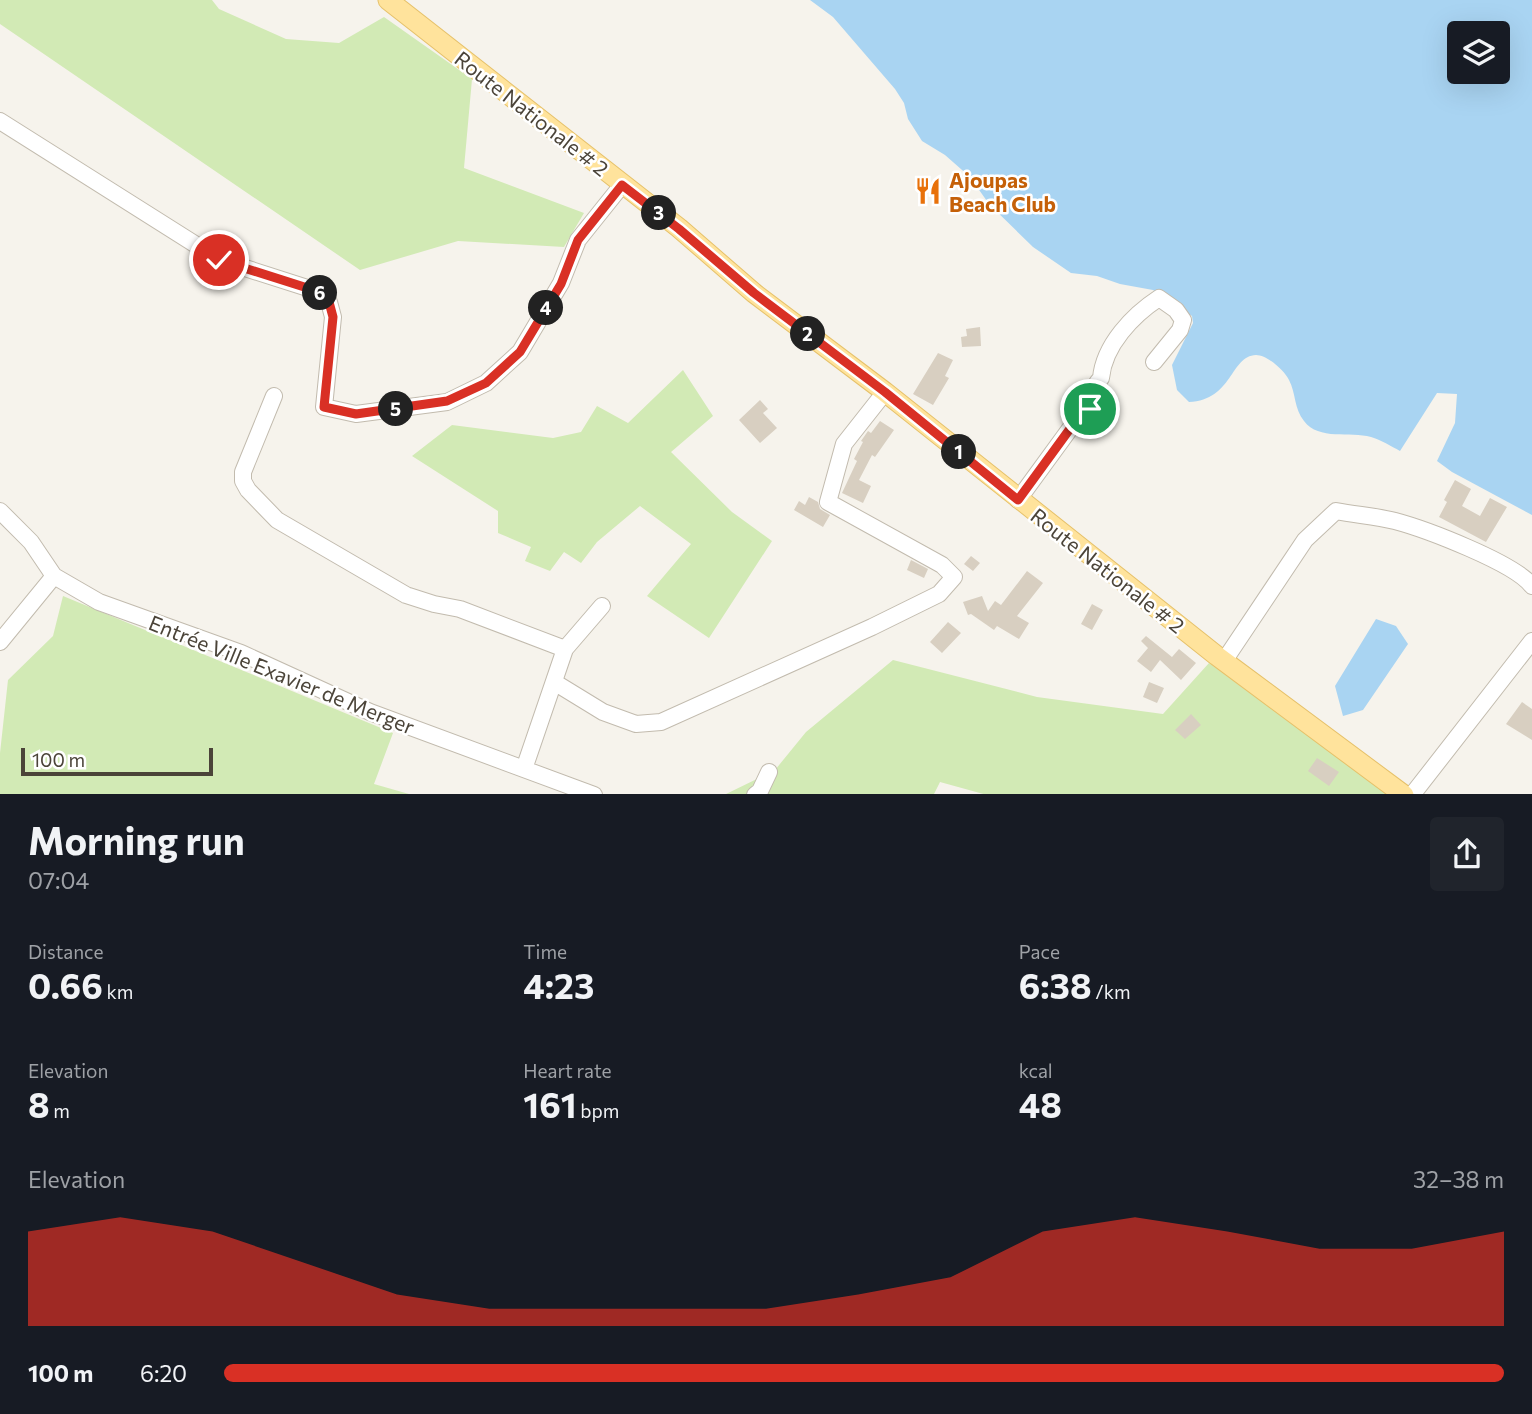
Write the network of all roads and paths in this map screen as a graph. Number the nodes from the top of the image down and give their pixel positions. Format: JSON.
{"nodes":[{"id":1,"x":388,"y":0,"type":"edge"},
{"id":2,"x":0,"y":121,"type":"edge"},
{"id":3,"x":622,"y":185,"type":"junction"},
{"id":4,"x":1154,"y":362,"type":"dead end"},
{"id":5,"x":885,"y":392,"type":"junction"},
{"id":6,"x":274,"y":396,"type":"dead end"},
{"id":7,"x":1018,"y":500,"type":"junction"},
{"id":8,"x":0,"y":511,"type":"edge"},
{"id":9,"x":54,"y":576,"type":"junction"},
{"id":10,"x":1532,"y":586,"type":"edge"},
{"id":11,"x":601,"y":606,"type":"dead end"},
{"id":12,"x":1532,"y":641,"type":"edge"},
{"id":13,"x":0,"y":642,"type":"edge"},
{"id":14,"x":565,"y":649,"type":"junction"},
{"id":15,"x":1224,"y":661,"type":"junction"},
{"id":16,"x":554,"y":682,"type":"junction"},
{"id":17,"x":524,"y":769,"type":"junction"},
{"id":18,"x":769,"y":772,"type":"dead end"},
{"id":19,"x":759,"y":793,"type":"edge"},
{"id":20,"x":594,"y":794,"type":"edge"},
{"id":21,"x":1404,"y":794,"type":"edge"},
{"id":22,"x":1412,"y":794,"type":"edge"}],
"edges":[{"from":1,"to":3,"type":"main road","name":"Route Nationale # 2"},
{"from":2,"to":3,"type":"street"},
{"from":3,"to":5,"type":"main road","name":"Route Nationale # 2"},
{"from":4,"to":7,"type":"street"},
{"from":5,"to":7,"type":"main road","name":"Route Nationale # 2"},
{"from":5,"to":16,"type":"street"},
{"from":6,"to":14,"type":"street"},
{"from":7,"to":15,"type":"main road","name":"Route Nationale # 2"},
{"from":8,"to":9,"type":"street","name":"Entrée Ville Exavier de Merger"},
{"from":9,"to":13,"type":"street"},
{"from":9,"to":17,"type":"street","name":"Entrée Ville Exavier de Merger"},
{"from":10,"to":15,"type":"street"},
{"from":11,"to":14,"type":"street"},
{"from":12,"to":22,"type":"street"},
{"from":14,"to":16,"type":"street"},
{"from":15,"to":21,"type":"main road","name":"Route Nationale # 2"},
{"from":16,"to":17,"type":"street"},
{"from":17,"to":20,"type":"street","name":"Entrée Ville Exavier de Merger"},
{"from":18,"to":19,"type":"street"}]}
